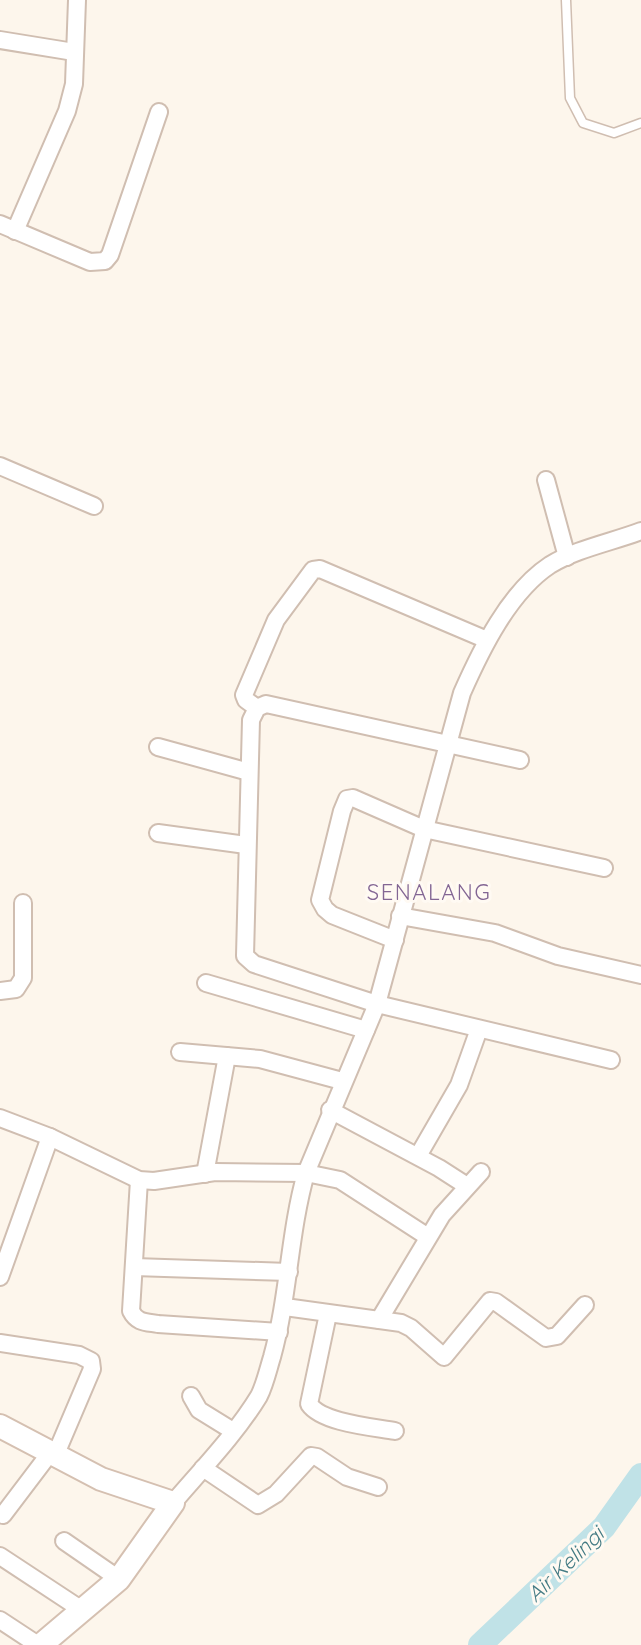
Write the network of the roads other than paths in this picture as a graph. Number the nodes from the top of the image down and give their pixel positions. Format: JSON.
{"nodes":[{"id":1,"x":77,"y":0,"type":"edge"},
{"id":2,"x":566,"y":0,"type":"edge"},
{"id":3,"x":0,"y":40,"type":"edge"},
{"id":4,"x":74,"y":52,"type":"junction"},
{"id":5,"x":159,"y":112,"type":"dead end"},
{"id":6,"x":641,"y":123,"type":"edge"},
{"id":7,"x":8,"y":228,"type":"edge"},
{"id":8,"x":0,"y":466,"type":"edge"},
{"id":9,"x":546,"y":480,"type":"dead end"},
{"id":10,"x":94,"y":506,"type":"dead end"},
{"id":11,"x":641,"y":531,"type":"edge"},
{"id":12,"x":567,"y":557,"type":"junction"},
{"id":13,"x":487,"y":640,"type":"junction"},
{"id":14,"x":257,"y":708,"type":"junction"},
{"id":15,"x":448,"y":746,"type":"junction"},
{"id":16,"x":158,"y":747,"type":"dead end"},
{"id":17,"x":520,"y":760,"type":"dead end"},
{"id":18,"x":249,"y":772,"type":"junction"},
{"id":19,"x":424,"y":829,"type":"junction"},
{"id":20,"x":158,"y":833,"type":"dead end"},
{"id":21,"x":246,"y":845,"type":"junction"},
{"id":22,"x":604,"y":868,"type":"dead end"},
{"id":23,"x":23,"y":903,"type":"dead end"},
{"id":24,"x":400,"y":916,"type":"junction"},
{"id":25,"x":395,"y":940,"type":"junction"},
{"id":26,"x":641,"y":975,"type":"edge"},
{"id":27,"x":206,"y":983,"type":"dead end"},
{"id":28,"x":0,"y":991,"type":"edge"},
{"id":29,"x":376,"y":1004,"type":"junction"},
{"id":30,"x":479,"y":1029,"type":"junction"},
{"id":31,"x":366,"y":1030,"type":"junction"},
{"id":32,"x":180,"y":1052,"type":"dead end"},
{"id":33,"x":227,"y":1056,"type":"junction"},
{"id":34,"x":611,"y":1060,"type":"dead end"},
{"id":35,"x":342,"y":1081,"type":"junction"},
{"id":36,"x":330,"y":1110,"type":"junction"},
{"id":37,"x":0,"y":1118,"type":"edge"},
{"id":38,"x":50,"y":1137,"type":"junction"},
{"id":39,"x":417,"y":1156,"type":"junction"},
{"id":40,"x":481,"y":1172,"type":"dead end"},
{"id":41,"x":306,"y":1173,"type":"junction"},
{"id":42,"x":205,"y":1174,"type":"junction"},
{"id":43,"x":139,"y":1180,"type":"junction"},
{"id":44,"x":467,"y":1186,"type":"junction"},
{"id":45,"x":428,"y":1237,"type":"junction"},
{"id":46,"x":134,"y":1268,"type":"junction"},
{"id":47,"x":289,"y":1272,"type":"junction"},
{"id":48,"x":0,"y":1277,"type":"edge"},
{"id":49,"x":585,"y":1305,"type":"dead end"},
{"id":50,"x":285,"y":1307,"type":"junction"},
{"id":51,"x":328,"y":1314,"type":"junction"},
{"id":52,"x":380,"y":1320,"type":"junction"},
{"id":53,"x":279,"y":1332,"type":"junction"},
{"id":54,"x":0,"y":1343,"type":"edge"},
{"id":55,"x":191,"y":1396,"type":"dead end"},
{"id":56,"x":0,"y":1426,"type":"edge"},
{"id":57,"x":233,"y":1431,"type":"junction"},
{"id":58,"x":395,"y":1431,"type":"dead end"},
{"id":59,"x":53,"y":1455,"type":"junction"},
{"id":60,"x":203,"y":1468,"type":"junction"},
{"id":61,"x":378,"y":1487,"type":"dead end"},
{"id":62,"x":173,"y":1503,"type":"junction"},
{"id":63,"x":3,"y":1515,"type":"dead end"},
{"id":64,"x":64,"y":1541,"type":"dead end"},
{"id":65,"x":0,"y":1556,"type":"edge"},
{"id":66,"x":119,"y":1579,"type":"junction"},
{"id":67,"x":82,"y":1610,"type":"junction"},
{"id":68,"x":0,"y":1620,"type":"edge"},
{"id":69,"x":39,"y":1645,"type":"edge"}],
"edges":[{"from":1,"to":4,"type":"street"},
{"from":2,"to":6,"type":"lane"},
{"from":3,"to":4,"type":"street"},
{"from":4,"to":7,"type":"street"},
{"from":5,"to":7,"type":"street"},
{"from":8,"to":10,"type":"street"},
{"from":9,"to":12,"type":"street"},
{"from":11,"to":12,"type":"street"},
{"from":12,"to":13,"type":"street"},
{"from":13,"to":14,"type":"street"},
{"from":13,"to":15,"type":"street"},
{"from":14,"to":15,"type":"street"},
{"from":14,"to":18,"type":"street"},
{"from":15,"to":17,"type":"street"},
{"from":15,"to":19,"type":"street"},
{"from":16,"to":18,"type":"street"},
{"from":18,"to":21,"type":"street"},
{"from":19,"to":22,"type":"street"},
{"from":19,"to":24,"type":"street"},
{"from":19,"to":25,"type":"street"},
{"from":20,"to":21,"type":"street"},
{"from":21,"to":29,"type":"street"},
{"from":23,"to":28,"type":"street"},
{"from":24,"to":25,"type":"street"},
{"from":24,"to":26,"type":"street"},
{"from":25,"to":29,"type":"street"},
{"from":27,"to":31,"type":"street"},
{"from":29,"to":30,"type":"street"},
{"from":29,"to":31,"type":"street"},
{"from":30,"to":34,"type":"street"},
{"from":30,"to":39,"type":"street"},
{"from":31,"to":35,"type":"street"},
{"from":32,"to":33,"type":"street"},
{"from":33,"to":35,"type":"street"},
{"from":33,"to":42,"type":"street"},
{"from":35,"to":36,"type":"street"},
{"from":36,"to":39,"type":"street"},
{"from":36,"to":41,"type":"street"},
{"from":37,"to":38,"type":"street"},
{"from":38,"to":43,"type":"street"},
{"from":38,"to":48,"type":"street"},
{"from":39,"to":44,"type":"street"},
{"from":40,"to":44,"type":"street"},
{"from":41,"to":42,"type":"street"},
{"from":41,"to":45,"type":"street"},
{"from":41,"to":47,"type":"street"},
{"from":42,"to":43,"type":"street"},
{"from":43,"to":46,"type":"street"},
{"from":44,"to":45,"type":"street"},
{"from":45,"to":52,"type":"street"},
{"from":46,"to":47,"type":"street"},
{"from":46,"to":53,"type":"street"},
{"from":47,"to":50,"type":"street"},
{"from":49,"to":52,"type":"street"},
{"from":50,"to":51,"type":"street"},
{"from":50,"to":53,"type":"street"},
{"from":51,"to":52,"type":"street"},
{"from":51,"to":58,"type":"street"},
{"from":53,"to":57,"type":"street"},
{"from":54,"to":59,"type":"street"},
{"from":55,"to":57,"type":"street"},
{"from":56,"to":59,"type":"street"},
{"from":57,"to":60,"type":"street"},
{"from":59,"to":62,"type":"street"},
{"from":59,"to":63,"type":"street"},
{"from":60,"to":61,"type":"street"},
{"from":60,"to":62,"type":"street"},
{"from":62,"to":66,"type":"street"},
{"from":64,"to":66,"type":"street"},
{"from":65,"to":67,"type":"street"},
{"from":66,"to":67,"type":"street"},
{"from":67,"to":69,"type":"street"},
{"from":68,"to":69,"type":"street"}]}
